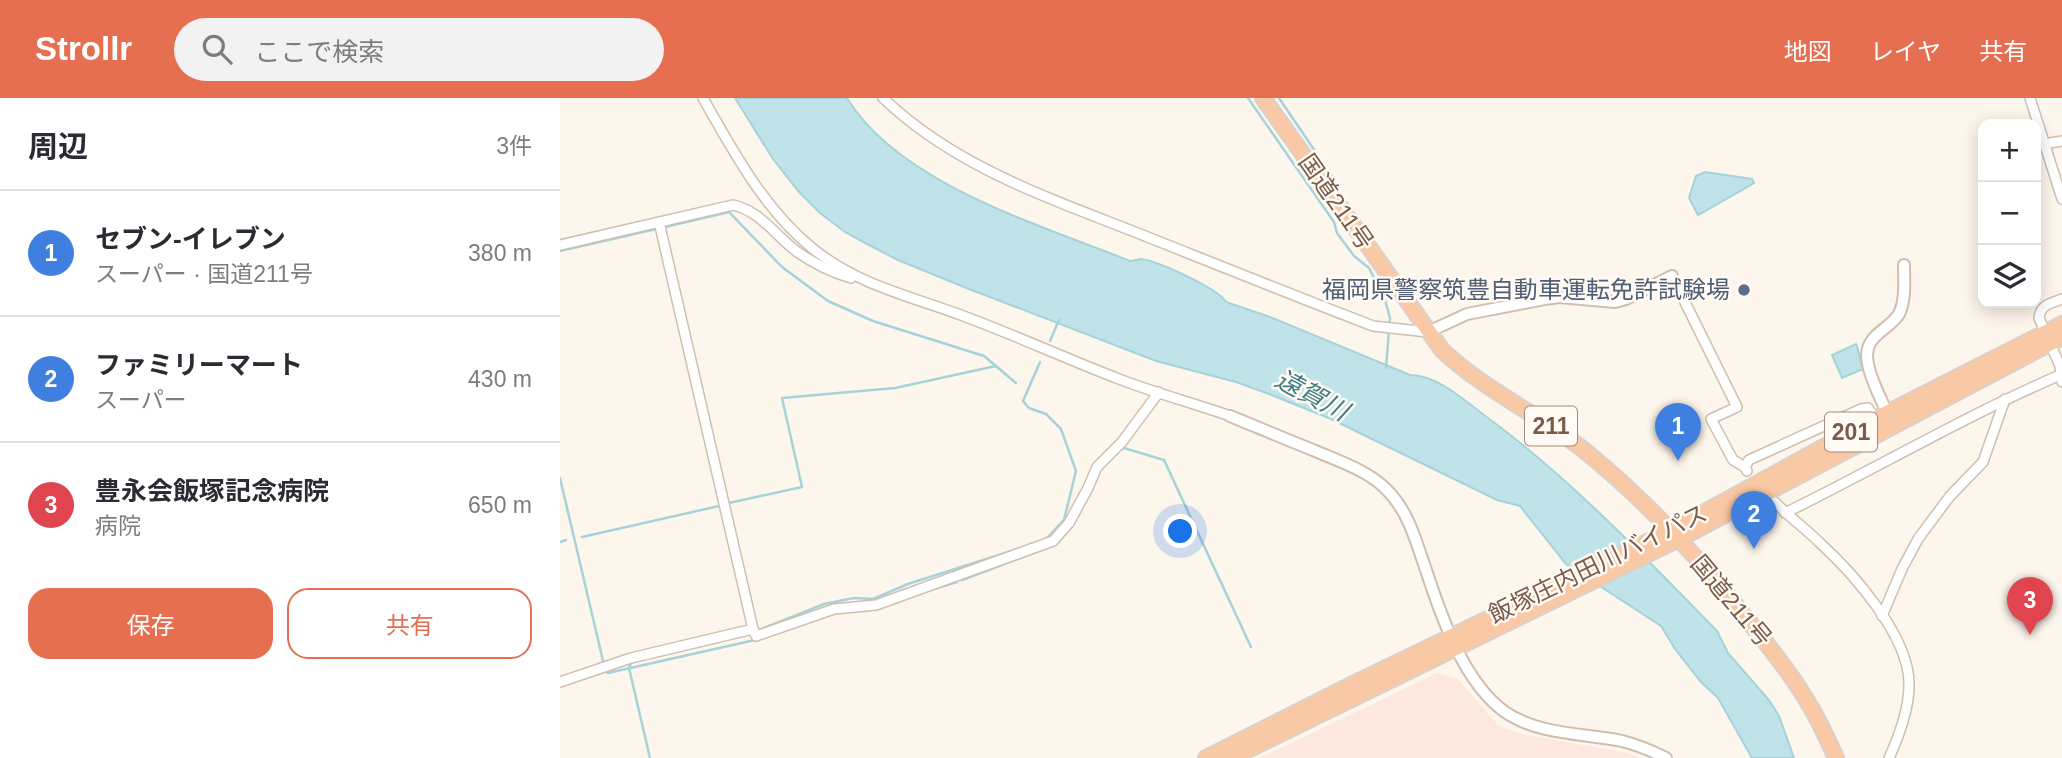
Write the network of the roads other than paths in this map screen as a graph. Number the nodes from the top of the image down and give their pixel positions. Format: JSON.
{"nodes":[{"id":1,"x":703,"y":98,"type":"edge"},
{"id":2,"x":883,"y":98,"type":"edge"},
{"id":3,"x":1264,"y":98,"type":"edge"},
{"id":4,"x":2030,"y":98,"type":"edge"},
{"id":5,"x":2062,"y":141,"type":"edge"},
{"id":6,"x":2044,"y":144,"type":"junction"},
{"id":7,"x":2062,"y":199,"type":"edge"},
{"id":8,"x":659,"y":222,"type":"junction"},
{"id":9,"x":560,"y":245,"type":"edge"},
{"id":10,"x":1904,"y":265,"type":"dead end"},
{"id":11,"x":1672,"y":276,"type":"joint"},
{"id":12,"x":863,"y":281,"type":"junction"},
{"id":13,"x":2062,"y":299,"type":"edge"},
{"id":14,"x":2062,"y":324,"type":"edge"},
{"id":15,"x":1428,"y":332,"type":"junction"},
{"id":16,"x":2052,"y":337,"type":"edge"},
{"id":17,"x":2061,"y":374,"type":"edge"},
{"id":18,"x":1159,"y":392,"type":"junction"},
{"id":19,"x":2005,"y":399,"type":"junction"},
{"id":20,"x":1230,"y":416,"type":"joint"},
{"id":21,"x":1881,"y":416,"type":"junction"},
{"id":22,"x":1775,"y":502,"type":"dead end"},
{"id":23,"x":1785,"y":513,"type":"junction"},
{"id":24,"x":1675,"y":534,"type":"junction"},
{"id":25,"x":1882,"y":616,"type":"junction"},
{"id":26,"x":753,"y":629,"type":"junction"},
{"id":27,"x":1455,"y":642,"type":"junction"},
{"id":28,"x":560,"y":682,"type":"edge"},
{"id":29,"x":1206,"y":758,"type":"edge"},
{"id":30,"x":1231,"y":758,"type":"edge"},
{"id":31,"x":1666,"y":758,"type":"edge"},
{"id":32,"x":1836,"y":758,"type":"edge"},
{"id":33,"x":1889,"y":758,"type":"edge"}],
"edges":[{"from":1,"to":12,"type":"street"},
{"from":2,"to":15,"type":"street"},
{"from":3,"to":15,"type":"highway","name":"国道211号","number":"211"},
{"from":4,"to":6,"type":"street"},
{"from":5,"to":6,"type":"street"},
{"from":6,"to":7,"type":"street"},
{"from":8,"to":9,"type":"street"},
{"from":8,"to":12,"type":"street"},
{"from":8,"to":26,"type":"street"},
{"from":10,"to":21,"type":"street"},
{"from":11,"to":15,"type":"street"},
{"from":11,"to":21,"type":"street"},
{"from":12,"to":18,"type":"street"},
{"from":13,"to":16,"type":"street"},
{"from":14,"to":16,"type":"highway","name":"飯塚庄内田川バイパス","number":"201"},
{"from":15,"to":24,"type":"highway","name":"国道211号","number":"211"},
{"from":16,"to":17,"type":"street"},
{"from":16,"to":21,"type":"highway","name":"飯塚庄内田川バイパス","number":"201"},
{"from":16,"to":24,"type":"highway","name":"飯塚庄内田川バイパス","number":"201"},
{"from":17,"to":19,"type":"street"},
{"from":18,"to":20,"type":"street"},
{"from":18,"to":26,"type":"street"},
{"from":19,"to":23,"type":"street"},
{"from":19,"to":25,"type":"street"},
{"from":20,"to":27,"type":"street"},
{"from":21,"to":24,"type":"highway","name":"飯塚庄内田川バイパス","number":"201"},
{"from":22,"to":23,"type":"street"},
{"from":23,"to":25,"type":"street"},
{"from":24,"to":27,"type":"highway","name":"飯塚庄内田川バイパス","number":"201"},
{"from":24,"to":32,"type":"highway","name":"国道211号","number":"211"},
{"from":25,"to":33,"type":"street"},
{"from":26,"to":28,"type":"street"},
{"from":27,"to":29,"type":"highway","name":"飯塚庄内田川バイパス","number":"201"},
{"from":27,"to":30,"type":"highway","name":"飯塚庄内田川バイパス","number":"201"},
{"from":27,"to":31,"type":"street"}]}
